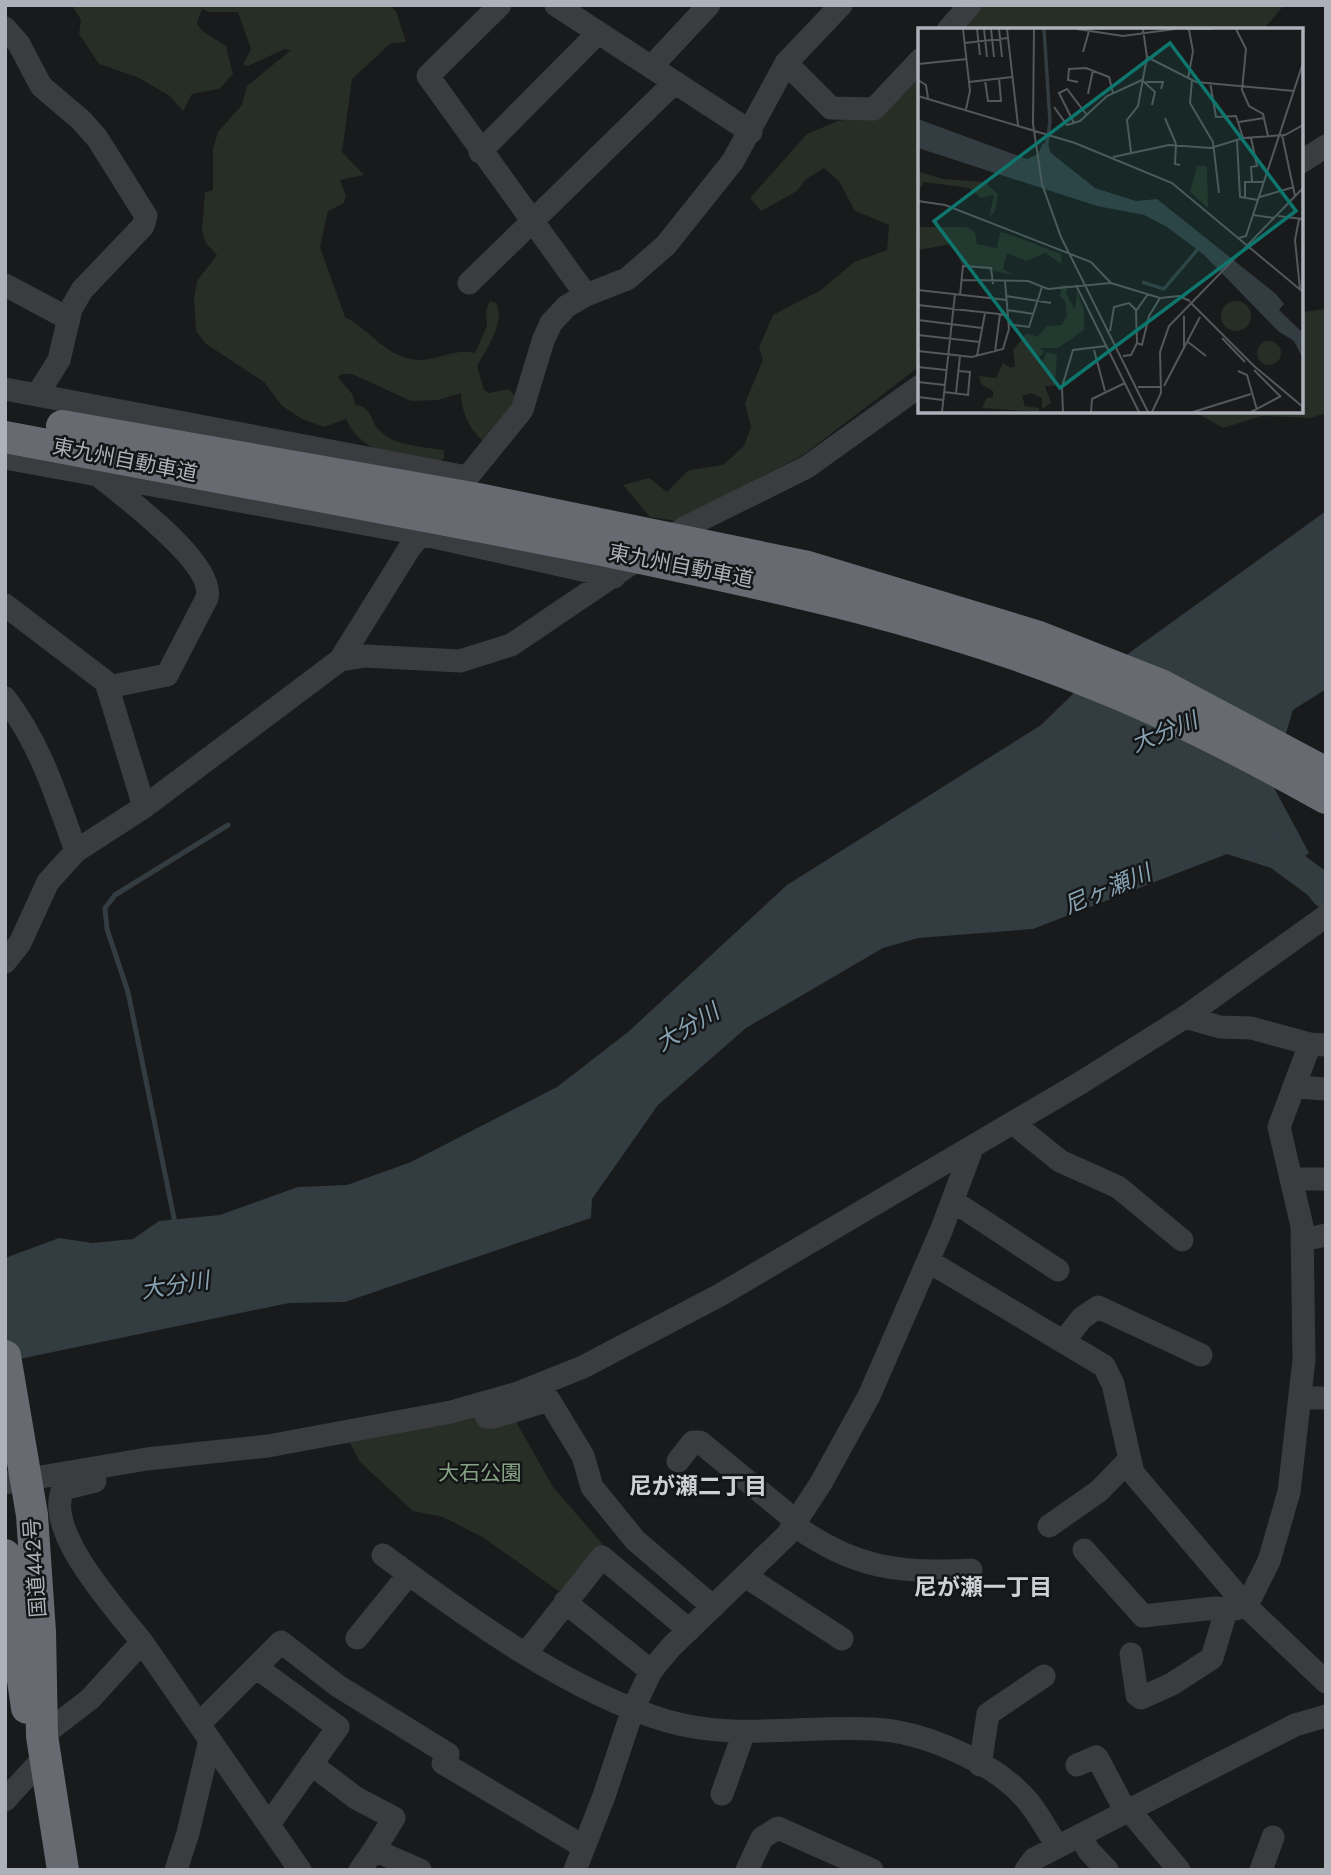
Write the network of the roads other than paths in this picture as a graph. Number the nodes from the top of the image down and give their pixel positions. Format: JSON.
{"nodes":[{"id":1,"x":500,"y":5,"type":"edge"},
{"id":2,"x":709,"y":5,"type":"edge"},
{"id":3,"x":841,"y":5,"type":"edge"},
{"id":4,"x":970,"y":5,"type":"edge"},
{"id":5,"x":571,"y":9,"type":"edge"},
{"id":6,"x":5,"y":28,"type":"edge"},
{"id":7,"x":950,"y":28,"type":"edge"},
{"id":8,"x":598,"y":33,"type":"junction"},
{"id":9,"x":918,"y":62,"type":"edge"},
{"id":10,"x":786,"y":63,"type":"junction"},
{"id":11,"x":651,"y":67,"type":"junction"},
{"id":12,"x":675,"y":82,"type":"junction"},
{"id":13,"x":751,"y":132,"type":"junction"},
{"id":14,"x":1326,"y":146,"type":"edge"},
{"id":15,"x":480,"y":152,"type":"junction"},
{"id":16,"x":1303,"y":161,"type":"edge"},
{"id":17,"x":532,"y":225,"type":"junction"},
{"id":18,"x":469,"y":283,"type":"dead end"},
{"id":19,"x":5,"y":285,"type":"edge"},
{"id":20,"x":586,"y":296,"type":"junction"},
{"id":21,"x":69,"y":319,"type":"junction"},
{"id":22,"x":918,"y":387,"type":"edge"},
{"id":23,"x":5,"y":389,"type":"edge"},
{"id":24,"x":37,"y":395,"type":"junction"},
{"id":25,"x":5,"y":415,"type":"edge"},
{"id":26,"x":5,"y":437,"type":"edge"},
{"id":27,"x":5,"y":458,"type":"edge"},
{"id":28,"x":98,"y":475,"type":"junction"},
{"id":29,"x":467,"y":477,"type":"junction"},
{"id":30,"x":420,"y":534,"type":"junction"},
{"id":31,"x":614,"y":577,"type":"junction"},
{"id":32,"x":5,"y":605,"type":"edge"},
{"id":33,"x":340,"y":660,"type":"junction"},
{"id":34,"x":108,"y":687,"type":"junction"},
{"id":35,"x":5,"y":698,"type":"edge"},
{"id":36,"x":1326,"y":773,"type":"edge"},
{"id":37,"x":1326,"y":798,"type":"edge"},
{"id":38,"x":144,"y":807,"type":"junction"},
{"id":39,"x":76,"y":851,"type":"junction"},
{"id":40,"x":1326,"y":916,"type":"edge"},
{"id":41,"x":5,"y":962,"type":"edge"},
{"id":42,"x":1185,"y":1017,"type":"junction"},
{"id":43,"x":1318,"y":1044,"type":"edge"},
{"id":44,"x":1295,"y":1087,"type":"junction"},
{"id":45,"x":1326,"y":1089,"type":"edge"},
{"id":46,"x":1013,"y":1123,"type":"junction"},
{"id":47,"x":973,"y":1146,"type":"junction"},
{"id":48,"x":1293,"y":1179,"type":"junction"},
{"id":49,"x":1326,"y":1179,"type":"edge"},
{"id":50,"x":953,"y":1201,"type":"junction"},
{"id":51,"x":1326,"y":1235,"type":"edge"},
{"id":52,"x":1182,"y":1240,"type":"dead end"},
{"id":53,"x":1302,"y":1240,"type":"junction"},
{"id":54,"x":929,"y":1261,"type":"junction"},
{"id":55,"x":1058,"y":1270,"type":"dead end"},
{"id":56,"x":1063,"y":1342,"type":"junction"},
{"id":57,"x":1201,"y":1355,"type":"dead end"},
{"id":58,"x":5,"y":1356,"type":"edge"},
{"id":59,"x":1300,"y":1398,"type":"junction"},
{"id":60,"x":1326,"y":1398,"type":"edge"},
{"id":61,"x":480,"y":1404,"type":"junction"},
{"id":62,"x":311,"y":1438,"type":"junction"},
{"id":63,"x":1129,"y":1460,"type":"junction"},
{"id":64,"x":678,"y":1461,"type":"dead end"},
{"id":65,"x":16,"y":1480,"type":"edge"},
{"id":66,"x":795,"y":1523,"type":"junction"},
{"id":67,"x":1049,"y":1526,"type":"dead end"},
{"id":68,"x":1084,"y":1549,"type":"dead end"},
{"id":69,"x":5,"y":1555,"type":"edge"},
{"id":70,"x":383,"y":1555,"type":"dead end"},
{"id":71,"x":971,"y":1570,"type":"dead end"},
{"id":72,"x":409,"y":1574,"type":"junction"},
{"id":73,"x":746,"y":1576,"type":"junction"},
{"id":74,"x":565,"y":1602,"type":"junction"},
{"id":75,"x":712,"y":1607,"type":"junction"},
{"id":76,"x":1235,"y":1607,"type":"junction"},
{"id":77,"x":689,"y":1630,"type":"junction"},
{"id":78,"x":357,"y":1638,"type":"dead end"},
{"id":79,"x":842,"y":1639,"type":"dead end"},
{"id":80,"x":142,"y":1642,"type":"junction"},
{"id":81,"x":527,"y":1653,"type":"junction"},
{"id":82,"x":1131,"y":1654,"type":"dead end"},
{"id":83,"x":257,"y":1668,"type":"junction"},
{"id":84,"x":651,"y":1671,"type":"junction"},
{"id":85,"x":1044,"y":1676,"type":"dead end"},
{"id":86,"x":1326,"y":1682,"type":"edge"},
{"id":87,"x":633,"y":1709,"type":"junction"},
{"id":88,"x":1326,"y":1716,"type":"edge"},
{"id":89,"x":204,"y":1732,"type":"junction"},
{"id":90,"x":744,"y":1732,"type":"junction"},
{"id":91,"x":43,"y":1761,"type":"junction"},
{"id":92,"x":312,"y":1764,"type":"junction"},
{"id":93,"x":980,"y":1765,"type":"junction"},
{"id":94,"x":1077,"y":1765,"type":"dead end"},
{"id":95,"x":722,"y":1794,"type":"dead end"},
{"id":96,"x":5,"y":1800,"type":"edge"},
{"id":97,"x":1128,"y":1811,"type":"junction"},
{"id":98,"x":269,"y":1824,"type":"junction"},
{"id":99,"x":1080,"y":1835,"type":"junction"},
{"id":100,"x":1273,"y":1837,"type":"dead end"},
{"id":101,"x":584,"y":1847,"type":"junction"},
{"id":102,"x":1058,"y":1847,"type":"junction"},
{"id":103,"x":374,"y":1850,"type":"junction"},
{"id":104,"x":63,"y":1870,"type":"edge"},
{"id":105,"x":176,"y":1870,"type":"edge"},
{"id":106,"x":300,"y":1870,"type":"edge"},
{"id":107,"x":360,"y":1870,"type":"edge"},
{"id":108,"x":420,"y":1870,"type":"edge"},
{"id":109,"x":575,"y":1870,"type":"edge"},
{"id":110,"x":747,"y":1870,"type":"edge"},
{"id":111,"x":872,"y":1870,"type":"edge"},
{"id":112,"x":1026,"y":1870,"type":"edge"},
{"id":113,"x":1107,"y":1870,"type":"edge"},
{"id":114,"x":1180,"y":1870,"type":"edge"},
{"id":115,"x":1261,"y":1870,"type":"edge"}],
"edges":[{"from":1,"to":15,"type":"street"},
{"from":2,"to":11,"type":"street"},
{"from":3,"to":10,"type":"street"},
{"from":4,"to":7,"type":"street"},
{"from":5,"to":8,"type":"street"},
{"from":6,"to":21,"type":"street"},
{"from":8,"to":11,"type":"street"},
{"from":8,"to":15,"type":"street"},
{"from":9,"to":10,"type":"street"},
{"from":10,"to":13,"type":"street"},
{"from":11,"to":12,"type":"street"},
{"from":12,"to":13,"type":"street"},
{"from":12,"to":17,"type":"street"},
{"from":13,"to":20,"type":"street"},
{"from":14,"to":16,"type":"street"},
{"from":15,"to":17,"type":"street"},
{"from":17,"to":18,"type":"street"},
{"from":17,"to":20,"type":"street"},
{"from":19,"to":21,"type":"street"},
{"from":20,"to":29,"type":"street"},
{"from":21,"to":24,"type":"street"},
{"from":22,"to":31,"type":"street"},
{"from":23,"to":24,"type":"street"},
{"from":24,"to":29,"type":"street"},
{"from":25,"to":36,"type":"highway","name":"東九州自動車道","bridge":true},
{"from":26,"to":37,"type":"highway","name":"東九州自動車道","bridge":true},
{"from":27,"to":28,"type":"street"},
{"from":28,"to":30,"type":"street"},
{"from":28,"to":34,"type":"street"},
{"from":29,"to":30,"type":"street"},
{"from":30,"to":31,"type":"street"},
{"from":30,"to":33,"type":"street"},
{"from":31,"to":33,"type":"street"},
{"from":32,"to":34,"type":"street"},
{"from":33,"to":38,"type":"street"},
{"from":34,"to":38,"type":"street"},
{"from":35,"to":39,"type":"street"},
{"from":38,"to":39,"type":"street"},
{"from":39,"to":41,"type":"street"},
{"from":40,"to":42,"type":"street"},
{"from":42,"to":43,"type":"street"},
{"from":42,"to":46,"type":"street"},
{"from":43,"to":44,"type":"street"},
{"from":44,"to":45,"type":"street"},
{"from":44,"to":48,"type":"street"},
{"from":46,"to":47,"type":"street"},
{"from":46,"to":52,"type":"street"},
{"from":47,"to":50,"type":"street"},
{"from":47,"to":61,"type":"street"},
{"from":48,"to":49,"type":"street"},
{"from":48,"to":53,"type":"street"},
{"from":50,"to":54,"type":"street"},
{"from":50,"to":55,"type":"street"},
{"from":51,"to":53,"type":"street"},
{"from":53,"to":59,"type":"street"},
{"from":54,"to":56,"type":"street"},
{"from":54,"to":66,"type":"street"},
{"from":56,"to":57,"type":"street"},
{"from":56,"to":63,"type":"street"},
{"from":58,"to":65,"type":"highway","name":"国道442号"},
{"from":59,"to":60,"type":"street"},
{"from":59,"to":76,"type":"street"},
{"from":61,"to":62,"type":"street"},
{"from":61,"to":75,"type":"street"},
{"from":62,"to":65,"type":"street"},
{"from":62,"to":80,"type":"street"},
{"from":63,"to":67,"type":"street"},
{"from":63,"to":76,"type":"street"},
{"from":64,"to":66,"type":"street"},
{"from":65,"to":91,"type":"highway","name":"国道442号"},
{"from":66,"to":71,"type":"street"},
{"from":66,"to":73,"type":"street"},
{"from":68,"to":76,"type":"street"},
{"from":69,"to":91,"type":"highway","name":"国道442号"},
{"from":70,"to":72,"type":"street"},
{"from":72,"to":78,"type":"street"},
{"from":72,"to":81,"type":"street"},
{"from":73,"to":75,"type":"street"},
{"from":73,"to":79,"type":"street"},
{"from":74,"to":77,"type":"street"},
{"from":74,"to":81,"type":"street"},
{"from":74,"to":84,"type":"street"},
{"from":75,"to":77,"type":"street"},
{"from":76,"to":82,"type":"street"},
{"from":76,"to":86,"type":"street"},
{"from":77,"to":84,"type":"street"},
{"from":80,"to":89,"type":"street"},
{"from":80,"to":91,"type":"street"},
{"from":81,"to":87,"type":"street"},
{"from":83,"to":89,"type":"street"},
{"from":83,"to":92,"type":"street"},
{"from":83,"to":101,"type":"street"},
{"from":84,"to":87,"type":"street"},
{"from":85,"to":93,"type":"street"},
{"from":87,"to":90,"type":"street"},
{"from":87,"to":101,"type":"street"},
{"from":88,"to":97,"type":"street"},
{"from":89,"to":98,"type":"street"},
{"from":89,"to":105,"type":"street"},
{"from":90,"to":93,"type":"street"},
{"from":90,"to":95,"type":"street"},
{"from":91,"to":96,"type":"street"},
{"from":91,"to":104,"type":"highway","name":"国道442号"},
{"from":92,"to":98,"type":"street"},
{"from":92,"to":103,"type":"street"},
{"from":93,"to":102,"type":"street"},
{"from":94,"to":97,"type":"street"},
{"from":97,"to":99,"type":"street"},
{"from":97,"to":114,"type":"street"},
{"from":98,"to":106,"type":"street"},
{"from":99,"to":102,"type":"street"},
{"from":99,"to":113,"type":"street"},
{"from":100,"to":115,"type":"street"},
{"from":101,"to":109,"type":"street"},
{"from":102,"to":112,"type":"street"},
{"from":103,"to":107,"type":"street"},
{"from":103,"to":108,"type":"street"},
{"from":110,"to":111,"type":"street"}]}
